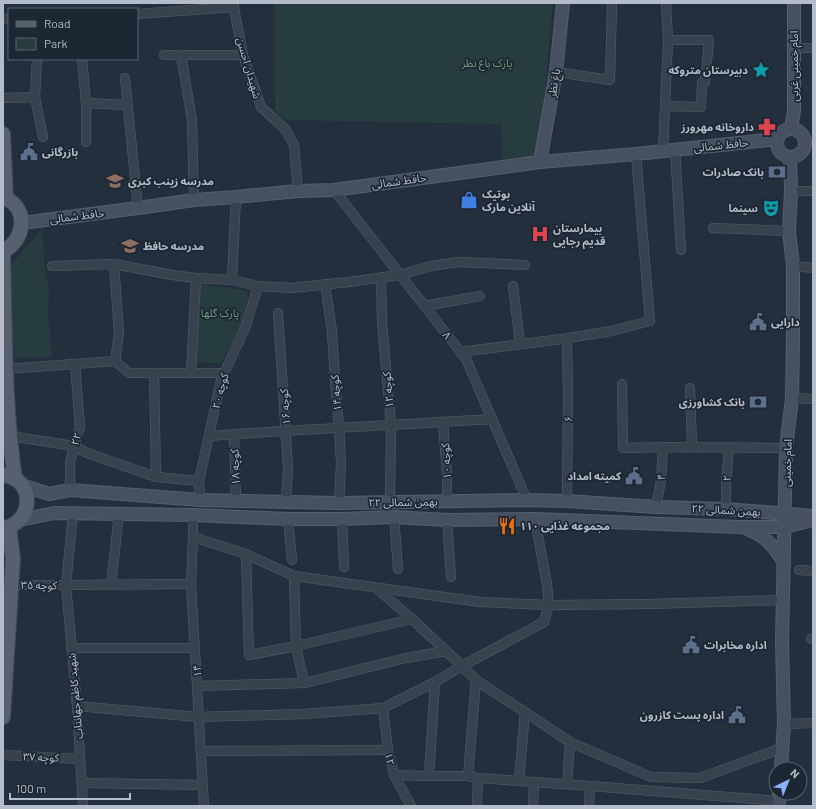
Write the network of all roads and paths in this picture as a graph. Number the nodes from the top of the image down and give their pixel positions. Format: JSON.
{"nodes":[{"id":1,"x":563,"y":3,"type":"edge"},
{"id":2,"x":612,"y":3,"type":"edge"},
{"id":3,"x":666,"y":3,"type":"edge"},
{"id":4,"x":794,"y":3,"type":"edge"},
{"id":5,"x":233,"y":5,"type":"edge"},
{"id":6,"x":138,"y":14,"type":"edge"},
{"id":7,"x":668,"y":40,"type":"junction"},
{"id":8,"x":794,"y":48,"type":"junction"},
{"id":9,"x":813,"y":48,"type":"edge"},
{"id":10,"x":164,"y":55,"type":"dead end"},
{"id":11,"x":181,"y":55,"type":"junction"},
{"id":12,"x":243,"y":55,"type":"junction"},
{"id":13,"x":37,"y":60,"type":"edge"},
{"id":14,"x":82,"y":60,"type":"edge"},
{"id":15,"x":556,"y":72,"type":"junction"},
{"id":16,"x":125,"y":78,"type":"dead end"},
{"id":17,"x":36,"y":97,"type":"junction"},
{"id":18,"x":3,"y":98,"type":"edge"},
{"id":19,"x":86,"y":102,"type":"junction"},
{"id":20,"x":128,"y":105,"type":"junction"},
{"id":21,"x":665,"y":106,"type":"junction"},
{"id":22,"x":791,"y":128,"type":"junction"},
{"id":23,"x":3,"y":134,"type":"edge"},
{"id":24,"x":43,"y":137,"type":"dead end"},
{"id":25,"x":777,"y":139,"type":"junction"},
{"id":26,"x":86,"y":142,"type":"dead end"},
{"id":27,"x":809,"y":142,"type":"edge"},
{"id":28,"x":675,"y":149,"type":"junction"},
{"id":29,"x":663,"y":151,"type":"junction"},
{"id":30,"x":636,"y":154,"type":"junction"},
{"id":31,"x":790,"y":157,"type":"junction"},
{"id":32,"x":540,"y":162,"type":"junction"},
{"id":33,"x":4,"y":183,"type":"edge"},
{"id":34,"x":334,"y":190,"type":"junction"},
{"id":35,"x":298,"y":191,"type":"junction"},
{"id":36,"x":791,"y":191,"type":"junction"},
{"id":37,"x":813,"y":191,"type":"edge"},
{"id":38,"x":236,"y":197,"type":"junction"},
{"id":39,"x":5,"y":198,"type":"edge"},
{"id":40,"x":194,"y":200,"type":"junction"},
{"id":41,"x":138,"y":208,"type":"junction"},
{"id":42,"x":22,"y":223,"type":"junction"},
{"id":43,"x":712,"y":228,"type":"dead end"},
{"id":44,"x":789,"y":231,"type":"junction"},
{"id":45,"x":681,"y":250,"type":"dead end"},
{"id":46,"x":3,"y":251,"type":"edge"},
{"id":47,"x":114,"y":264,"type":"junction"},
{"id":48,"x":525,"y":265,"type":"dead end"},
{"id":49,"x":52,"y":266,"type":"dead end"},
{"id":50,"x":793,"y":266,"type":"junction"},
{"id":51,"x":813,"y":268,"type":"edge"},
{"id":52,"x":399,"y":275,"type":"junction"},
{"id":53,"x":380,"y":277,"type":"junction"},
{"id":54,"x":196,"y":278,"type":"junction"},
{"id":55,"x":232,"y":280,"type":"junction"},
{"id":56,"x":4,"y":284,"type":"edge"},
{"id":57,"x":325,"y":284,"type":"junction"},
{"id":58,"x":258,"y":286,"type":"junction"},
{"id":59,"x":513,"y":286,"type":"dead end"},
{"id":60,"x":480,"y":296,"type":"dead end"},
{"id":61,"x":424,"y":306,"type":"junction"},
{"id":62,"x":278,"y":313,"type":"dead end"},
{"id":63,"x":567,"y":338,"type":"junction"},
{"id":64,"x":520,"y":344,"type":"junction"},
{"id":65,"x":460,"y":352,"type":"junction"},
{"id":66,"x":115,"y":361,"type":"junction"},
{"id":67,"x":75,"y":364,"type":"junction"},
{"id":68,"x":6,"y":369,"type":"junction"},
{"id":69,"x":154,"y":373,"type":"junction"},
{"id":70,"x":191,"y":373,"type":"junction"},
{"id":71,"x":224,"y":373,"type":"junction"},
{"id":72,"x":622,"y":384,"type":"dead end"},
{"id":73,"x":690,"y":388,"type":"dead end"},
{"id":74,"x":792,"y":398,"type":"junction"},
{"id":75,"x":813,"y":399,"type":"edge"},
{"id":76,"x":492,"y":419,"type":"junction"},
{"id":77,"x":443,"y":422,"type":"junction"},
{"id":78,"x":391,"y":425,"type":"junction"},
{"id":79,"x":339,"y":427,"type":"junction"},
{"id":80,"x":287,"y":430,"type":"junction"},
{"id":81,"x":234,"y":434,"type":"junction"},
{"id":82,"x":10,"y":436,"type":"junction"},
{"id":83,"x":209,"y":436,"type":"junction"},
{"id":84,"x":74,"y":446,"type":"junction"},
{"id":85,"x":663,"y":447,"type":"junction"},
{"id":86,"x":692,"y":447,"type":"junction"},
{"id":87,"x":729,"y":447,"type":"junction"},
{"id":88,"x":786,"y":448,"type":"junction"},
{"id":89,"x":7,"y":462,"type":"edge"},
{"id":90,"x":156,"y":477,"type":"junction"},
{"id":91,"x":13,"y":480,"type":"edge"},
{"id":92,"x":199,"y":481,"type":"junction"},
{"id":93,"x":70,"y":490,"type":"junction"},
{"id":94,"x":49,"y":494,"type":"junction"},
{"id":95,"x":200,"y":500,"type":"junction"},
{"id":96,"x":236,"y":500,"type":"junction"},
{"id":97,"x":527,"y":500,"type":"junction"},
{"id":98,"x":286,"y":501,"type":"junction"},
{"id":99,"x":447,"y":501,"type":"junction"},
{"id":100,"x":567,"y":501,"type":"junction"},
{"id":101,"x":390,"y":502,"type":"junction"},
{"id":102,"x":339,"y":503,"type":"junction"},
{"id":103,"x":656,"y":507,"type":"junction"},
{"id":104,"x":726,"y":509,"type":"junction"},
{"id":105,"x":54,"y":513,"type":"junction"},
{"id":106,"x":73,"y":514,"type":"junction"},
{"id":107,"x":119,"y":514,"type":"junction"},
{"id":108,"x":785,"y":514,"type":"junction"},
{"id":109,"x":193,"y":515,"type":"junction"},
{"id":110,"x":813,"y":516,"type":"edge"},
{"id":111,"x":394,"y":517,"type":"junction"},
{"id":112,"x":288,"y":519,"type":"junction"},
{"id":113,"x":342,"y":519,"type":"junction"},
{"id":114,"x":535,"y":519,"type":"junction"},
{"id":115,"x":447,"y":520,"type":"junction"},
{"id":116,"x":813,"y":520,"type":"edge"},
{"id":117,"x":11,"y":525,"type":"edge"},
{"id":118,"x":740,"y":527,"type":"junction"},
{"id":119,"x":785,"y":527,"type":"junction"},
{"id":120,"x":192,"y":537,"type":"junction"},
{"id":121,"x":246,"y":554,"type":"junction"},
{"id":122,"x":8,"y":556,"type":"edge"},
{"id":123,"x":292,"y":560,"type":"dead end"},
{"id":124,"x":784,"y":563,"type":"junction"},
{"id":125,"x":344,"y":567,"type":"dead end"},
{"id":126,"x":398,"y":569,"type":"dead end"},
{"id":127,"x":799,"y":570,"type":"dead end"},
{"id":128,"x":813,"y":571,"type":"edge"},
{"id":129,"x":294,"y":576,"type":"junction"},
{"id":130,"x":451,"y":577,"type":"dead end"},
{"id":131,"x":12,"y":584,"type":"junction"},
{"id":132,"x":191,"y":584,"type":"junction"},
{"id":133,"x":66,"y":585,"type":"junction"},
{"id":134,"x":111,"y":585,"type":"junction"},
{"id":135,"x":376,"y":588,"type":"junction"},
{"id":136,"x":784,"y":600,"type":"junction"},
{"id":137,"x":549,"y":605,"type":"junction"},
{"id":138,"x":412,"y":619,"type":"junction"},
{"id":139,"x":296,"y":646,"type":"junction"},
{"id":140,"x":71,"y":648,"type":"junction"},
{"id":141,"x":195,"y":648,"type":"junction"},
{"id":142,"x":446,"y":651,"type":"junction"},
{"id":143,"x":462,"y":666,"type":"junction"},
{"id":144,"x":476,"y":680,"type":"junction"},
{"id":145,"x":435,"y":682,"type":"junction"},
{"id":146,"x":304,"y":683,"type":"junction"},
{"id":147,"x":198,"y":686,"type":"junction"},
{"id":148,"x":77,"y":706,"type":"junction"},
{"id":149,"x":383,"y":708,"type":"junction"},
{"id":150,"x":525,"y":712,"type":"junction"},
{"id":151,"x":3,"y":717,"type":"edge"},
{"id":152,"x":198,"y":717,"type":"junction"},
{"id":153,"x":813,"y":723,"type":"edge"},
{"id":154,"x":784,"y":724,"type":"junction"},
{"id":155,"x":570,"y":742,"type":"junction"},
{"id":156,"x":782,"y":748,"type":"junction"},
{"id":157,"x":388,"y":750,"type":"junction"},
{"id":158,"x":202,"y":751,"type":"junction"},
{"id":159,"x":3,"y":755,"type":"edge"},
{"id":160,"x":80,"y":758,"type":"junction"},
{"id":161,"x":781,"y":761,"type":"edge"},
{"id":162,"x":394,"y":775,"type":"junction"},
{"id":163,"x":429,"y":776,"type":"junction"},
{"id":164,"x":468,"y":776,"type":"junction"},
{"id":165,"x":478,"y":778,"type":"junction"},
{"id":166,"x":519,"y":781,"type":"junction"},
{"id":167,"x":82,"y":783,"type":"junction"},
{"id":168,"x":534,"y":783,"type":"junction"},
{"id":169,"x":567,"y":784,"type":"junction"},
{"id":170,"x":203,"y":785,"type":"junction"},
{"id":171,"x":590,"y":786,"type":"junction"},
{"id":172,"x":768,"y":799,"type":"edge"},
{"id":173,"x":84,"y":806,"type":"edge"},
{"id":174,"x":204,"y":806,"type":"edge"},
{"id":175,"x":411,"y":806,"type":"edge"},
{"id":176,"x":477,"y":806,"type":"edge"},
{"id":177,"x":534,"y":806,"type":"edge"},
{"id":178,"x":589,"y":806,"type":"edge"}],
"edges":[{"from":1,"to":15,"type":"main road","name":"باغ نظر"},
{"from":2,"to":15,"type":"street"},
{"from":3,"to":7,"type":"street"},
{"from":4,"to":8,"type":"main road","name":"امام خمینی غربی"},
{"from":5,"to":6,"type":"street"},
{"from":5,"to":12,"type":"street","name":"شهیدان احسن"},
{"from":7,"to":21,"type":"street"},
{"from":7,"to":21,"type":"street"},
{"from":8,"to":9,"type":"street"},
{"from":8,"to":22,"type":"main road","name":"امام خمینی غربی"},
{"from":10,"to":11,"type":"street"},
{"from":11,"to":12,"type":"street"},
{"from":11,"to":40,"type":"street"},
{"from":12,"to":35,"type":"street","name":"شهیدان احسن"},
{"from":13,"to":17,"type":"street"},
{"from":14,"to":19,"type":"street"},
{"from":15,"to":32,"type":"main road","name":"باغ نظر"},
{"from":16,"to":20,"type":"street"},
{"from":17,"to":18,"type":"street"},
{"from":17,"to":24,"type":"street"},
{"from":19,"to":20,"type":"street"},
{"from":19,"to":26,"type":"street"},
{"from":20,"to":41,"type":"street"},
{"from":21,"to":29,"type":"street"},
{"from":22,"to":25,"type":"main road"},
{"from":22,"to":27,"type":"main road"},
{"from":23,"to":33,"type":"main road"},
{"from":25,"to":28,"type":"main road","name":"حافظ شمالی"},
{"from":25,"to":31,"type":"main road"},
{"from":27,"to":31,"type":"main road"},
{"from":28,"to":29,"type":"main road","name":"حافظ شمالی"},
{"from":28,"to":45,"type":"street"},
{"from":29,"to":30,"type":"main road","name":"حافظ شمالی"},
{"from":30,"to":32,"type":"main road","name":"حافظ شمالی"},
{"from":30,"to":63,"type":"street"},
{"from":31,"to":36,"type":"main road","name":"امام خمینی"},
{"from":32,"to":34,"type":"main road","name":"حافظ شمالی"},
{"from":33,"to":39,"type":"main road"},
{"from":34,"to":35,"type":"main road","name":"حافظ شمالی"},
{"from":34,"to":52,"type":"street","name":"۸"},
{"from":35,"to":38,"type":"main road","name":"حافظ شمالی"},
{"from":36,"to":37,"type":"street"},
{"from":36,"to":44,"type":"main road","name":"امام خمینی"},
{"from":38,"to":40,"type":"main road","name":"حافظ شمالی"},
{"from":38,"to":55,"type":"street"},
{"from":39,"to":42,"type":"main road"},
{"from":40,"to":41,"type":"main road","name":"حافظ شمالی"},
{"from":41,"to":42,"type":"main road","name":"حافظ شمالی"},
{"from":42,"to":46,"type":"main road"},
{"from":43,"to":44,"type":"street"},
{"from":44,"to":50,"type":"main road","name":"امام خمینی"},
{"from":46,"to":56,"type":"main road"},
{"from":47,"to":49,"type":"street"},
{"from":47,"to":54,"type":"street"},
{"from":47,"to":66,"type":"street"},
{"from":48,"to":52,"type":"street"},
{"from":50,"to":51,"type":"street"},
{"from":50,"to":74,"type":"main road","name":"امام خمینی"},
{"from":52,"to":53,"type":"street"},
{"from":52,"to":61,"type":"street","name":"۸"},
{"from":53,"to":57,"type":"street"},
{"from":53,"to":78,"type":"street","name":"کوچه ۱۲"},
{"from":54,"to":55,"type":"street"},
{"from":54,"to":70,"type":"street"},
{"from":55,"to":58,"type":"street"},
{"from":56,"to":68,"type":"main road"},
{"from":57,"to":58,"type":"street"},
{"from":57,"to":79,"type":"street","name":"کوچه ۱۴"},
{"from":58,"to":71,"type":"street","name":"کوچه ۲۰"},
{"from":59,"to":64,"type":"street"},
{"from":60,"to":61,"type":"street"},
{"from":61,"to":65,"type":"street","name":"۸"},
{"from":62,"to":80,"type":"street","name":"کوچه ۱۶"},
{"from":63,"to":64,"type":"street"},
{"from":63,"to":100,"type":"street","name":"۶"},
{"from":64,"to":65,"type":"street"},
{"from":65,"to":76,"type":"street","name":"۸"},
{"from":66,"to":67,"type":"street"},
{"from":66,"to":69,"type":"street"},
{"from":67,"to":68,"type":"street"},
{"from":67,"to":84,"type":"street","name":"۲۲"},
{"from":68,"to":82,"type":"main road"},
{"from":69,"to":70,"type":"street"},
{"from":69,"to":90,"type":"street"},
{"from":70,"to":71,"type":"street"},
{"from":71,"to":83,"type":"street","name":"کوچه ۲۰"},
{"from":72,"to":85,"type":"street"},
{"from":73,"to":86,"type":"street"},
{"from":74,"to":75,"type":"street"},
{"from":74,"to":88,"type":"main road","name":"امام خمینی"},
{"from":76,"to":77,"type":"street"},
{"from":76,"to":97,"type":"street","name":"۸"},
{"from":77,"to":78,"type":"street"},
{"from":77,"to":99,"type":"street","name":"کوچه ۱۰"},
{"from":78,"to":79,"type":"street"},
{"from":78,"to":101,"type":"street","name":"کوچه ۱۲"},
{"from":79,"to":80,"type":"street"},
{"from":79,"to":102,"type":"street","name":"کوچه ۱۴"},
{"from":80,"to":81,"type":"street"},
{"from":80,"to":98,"type":"street","name":"کوچه ۱۶"},
{"from":81,"to":83,"type":"street"},
{"from":81,"to":96,"type":"street","name":"کوچه ۱۸"},
{"from":82,"to":84,"type":"street"},
{"from":82,"to":89,"type":"main road"},
{"from":83,"to":92,"type":"street","name":"کوچه ۲۰"},
{"from":84,"to":90,"type":"street"},
{"from":84,"to":93,"type":"street","name":"۲۲"},
{"from":85,"to":86,"type":"street"},
{"from":85,"to":103,"type":"street","name":"۴"},
{"from":86,"to":87,"type":"street"},
{"from":87,"to":88,"type":"street"},
{"from":87,"to":104,"type":"street","name":"۲"},
{"from":88,"to":108,"type":"main road","name":"امام خمینی"},
{"from":89,"to":91,"type":"main road"},
{"from":90,"to":92,"type":"street"},
{"from":91,"to":94,"type":"main road","name":"۲۲ بهمن شمالی"},
{"from":91,"to":117,"type":"main road"},
{"from":92,"to":95,"type":"street","name":"کوچه ۲۰"},
{"from":93,"to":94,"type":"main road","name":"۲۲ بهمن شمالی"},
{"from":93,"to":95,"type":"main road","name":"۲۲ بهمن شمالی"},
{"from":94,"to":105,"type":"main road"},
{"from":95,"to":96,"type":"main road","name":"۲۲ بهمن شمالی"},
{"from":96,"to":98,"type":"main road","name":"۲۲ بهمن شمالی"},
{"from":97,"to":99,"type":"main road","name":"۲۲ بهمن شمالی"},
{"from":97,"to":100,"type":"main road","name":"۲۲ بهمن شمالی"},
{"from":98,"to":102,"type":"main road","name":"۲۲ بهمن شمالی"},
{"from":99,"to":101,"type":"main road","name":"۲۲ بهمن شمالی"},
{"from":100,"to":103,"type":"main road","name":"۲۲ بهمن شمالی"},
{"from":101,"to":102,"type":"main road","name":"۲۲ بهمن شمالی"},
{"from":103,"to":104,"type":"main road","name":"۲۲ بهمن شمالی"},
{"from":104,"to":108,"type":"main road","name":"۲۲ بهمن شمالی"},
{"from":105,"to":106,"type":"main road","name":"۲۲ بهمن شمالی"},
{"from":105,"to":117,"type":"main road","name":"۲۲ بهمن شمالی"},
{"from":106,"to":107,"type":"main road","name":"۲۲ بهمن شمالی"},
{"from":106,"to":133,"type":"street","name":"شهید کاظم جهانتاب"},
{"from":107,"to":109,"type":"main road","name":"۲۲ بهمن شمالی"},
{"from":107,"to":134,"type":"street"},
{"from":108,"to":110,"type":"main road","name":"۲۲ بهمن شمالی"},
{"from":108,"to":119,"type":"main road","name":"امام خمینی"},
{"from":109,"to":112,"type":"main road","name":"۲۲ بهمن شمالی"},
{"from":109,"to":120,"type":"street","name":"۱۴"},
{"from":111,"to":113,"type":"main road","name":"۲۲ بهمن شمالی"},
{"from":111,"to":115,"type":"main road","name":"۲۲ بهمن شمالی"},
{"from":111,"to":126,"type":"street"},
{"from":112,"to":113,"type":"main road","name":"۲۲ بهمن شمالی"},
{"from":112,"to":123,"type":"street"},
{"from":113,"to":125,"type":"street"},
{"from":114,"to":115,"type":"main road","name":"۲۲ بهمن شمالی"},
{"from":114,"to":118,"type":"main road","name":"۲۲ بهمن شمالی"},
{"from":114,"to":137,"type":"street"},
{"from":115,"to":130,"type":"street"},
{"from":116,"to":119,"type":"main road","name":"۲۲ بهمن شمالی"},
{"from":117,"to":122,"type":"main road"},
{"from":118,"to":119,"type":"main road","name":"۲۲ بهمن شمالی"},
{"from":118,"to":124,"type":"main road"},
{"from":119,"to":124,"type":"main road","name":"امام خمینی"},
{"from":120,"to":121,"type":"street"},
{"from":120,"to":132,"type":"street","name":"۱۴"},
{"from":121,"to":129,"type":"street"},
{"from":121,"to":139,"type":"street"},
{"from":122,"to":131,"type":"main road"},
{"from":124,"to":136,"type":"main road","name":"امام خمینی"},
{"from":127,"to":128,"type":"street"},
{"from":129,"to":135,"type":"street"},
{"from":129,"to":139,"type":"street"},
{"from":131,"to":133,"type":"street","name":"کوچه ۳۵"},
{"from":131,"to":151,"type":"main road"},
{"from":132,"to":134,"type":"street","name":"کوچه ۳۵"},
{"from":132,"to":141,"type":"street","name":"۱۴"},
{"from":133,"to":134,"type":"street","name":"کوچه ۳۵"},
{"from":133,"to":140,"type":"street","name":"شهید کاظم جهانتاب"},
{"from":135,"to":137,"type":"street"},
{"from":135,"to":138,"type":"street"},
{"from":136,"to":137,"type":"street"},
{"from":136,"to":154,"type":"main road","name":"امام خمینی"},
{"from":137,"to":143,"type":"street"},
{"from":138,"to":139,"type":"street"},
{"from":138,"to":142,"type":"street"},
{"from":139,"to":146,"type":"street"},
{"from":140,"to":141,"type":"street"},
{"from":140,"to":148,"type":"street","name":"شهید کاظم جهانتاب"},
{"from":141,"to":147,"type":"street","name":"۱۴"},
{"from":142,"to":143,"type":"street"},
{"from":142,"to":146,"type":"street"},
{"from":143,"to":144,"type":"street"},
{"from":143,"to":145,"type":"street"},
{"from":144,"to":150,"type":"street"},
{"from":144,"to":164,"type":"street"},
{"from":145,"to":149,"type":"street"},
{"from":145,"to":163,"type":"street"},
{"from":146,"to":147,"type":"street"},
{"from":147,"to":152,"type":"street","name":"۱۴"},
{"from":148,"to":152,"type":"street"},
{"from":148,"to":160,"type":"street","name":"شهید کاظم جهانتاب"},
{"from":149,"to":152,"type":"street"},
{"from":149,"to":157,"type":"street","name":"۱۲"},
{"from":150,"to":155,"type":"street"},
{"from":150,"to":166,"type":"street"},
{"from":152,"to":158,"type":"street","name":"۱۴"},
{"from":153,"to":154,"type":"street"},
{"from":154,"to":156,"type":"main road","name":"امام خمینی"},
{"from":155,"to":156,"type":"street"},
{"from":155,"to":169,"type":"street"},
{"from":156,"to":161,"type":"main road","name":"امام خمینی"},
{"from":157,"to":158,"type":"street"},
{"from":157,"to":162,"type":"street","name":"۱۲"},
{"from":158,"to":170,"type":"street","name":"۱۴"},
{"from":159,"to":160,"type":"street","name":"کوچه ۳۷"},
{"from":160,"to":167,"type":"street","name":"شهید کاظم جهانتاب"},
{"from":162,"to":163,"type":"street"},
{"from":162,"to":175,"type":"street","name":"۱۲"},
{"from":163,"to":164,"type":"street"},
{"from":164,"to":165,"type":"street"},
{"from":165,"to":166,"type":"street"},
{"from":165,"to":176,"type":"street"},
{"from":166,"to":168,"type":"street"},
{"from":167,"to":170,"type":"street"},
{"from":167,"to":173,"type":"street","name":"شهید کاظم جهانتاب"},
{"from":168,"to":169,"type":"street"},
{"from":168,"to":177,"type":"street"},
{"from":169,"to":171,"type":"street"},
{"from":170,"to":174,"type":"street","name":"۱۴"},
{"from":171,"to":172,"type":"street"},
{"from":171,"to":178,"type":"street"}]}
